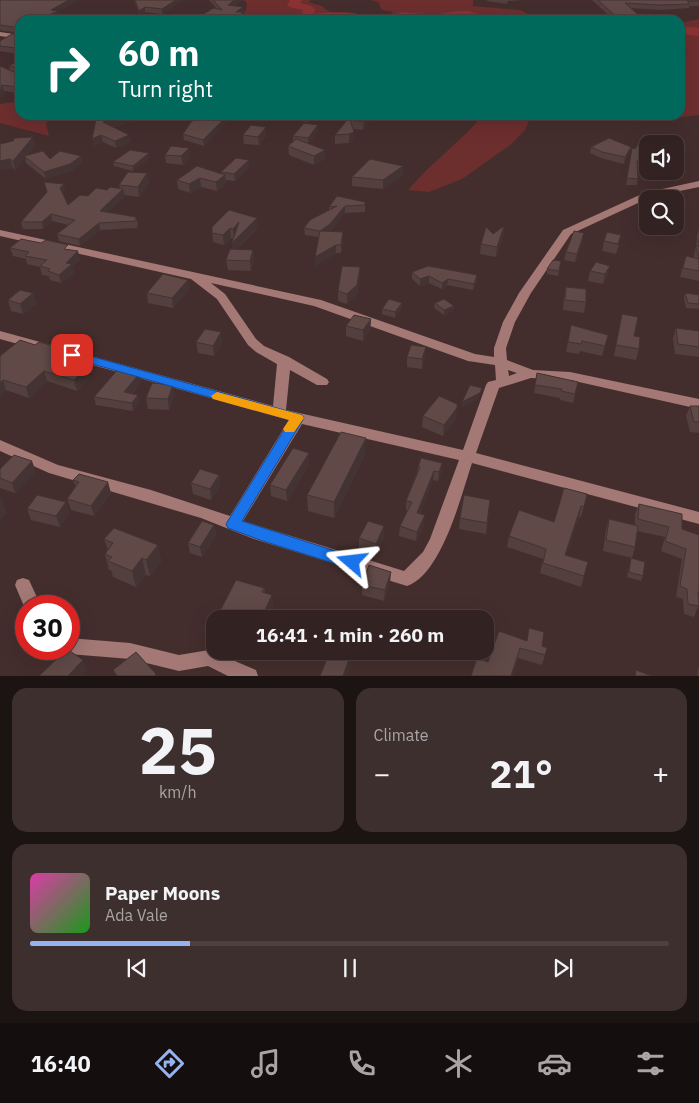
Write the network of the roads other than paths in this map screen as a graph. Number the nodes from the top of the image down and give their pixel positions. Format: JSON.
{"nodes":[{"id":1,"x":0,"y":34,"type":"edge"},
{"id":2,"x":15,"y":36,"type":"edge"},
{"id":3,"x":699,"y":184,"type":"edge"},
{"id":4,"x":0,"y":233,"type":"edge"},
{"id":5,"x":193,"y":275,"type":"junction"},
{"id":6,"x":0,"y":335,"type":"edge"},
{"id":7,"x":284,"y":360,"type":"junction"},
{"id":8,"x":501,"y":362,"type":"junction"},
{"id":9,"x":530,"y":374,"type":"junction"},
{"id":10,"x":322,"y":382,"type":"dead end"},
{"id":11,"x":503,"y":382,"type":"junction"},
{"id":12,"x":699,"y":404,"type":"edge"},
{"id":13,"x":279,"y":413,"type":"junction"},
{"id":14,"x":298,"y":418,"type":"junction"},
{"id":15,"x":0,"y":445,"type":"edge"},
{"id":16,"x":466,"y":456,"type":"junction"},
{"id":17,"x":699,"y":518,"type":"edge"},
{"id":18,"x":233,"y":524,"type":"junction"},
{"id":19,"x":23,"y":585,"type":"dead end"},
{"id":20,"x":27,"y":595,"type":"edge"},
{"id":21,"x":80,"y":647,"type":"edge"},
{"id":22,"x":248,"y":676,"type":"edge"}],
"edges":[{"from":1,"to":2,"type":"street"},
{"from":3,"to":8,"type":"street"},
{"from":4,"to":5,"type":"street"},
{"from":5,"to":7,"type":"street"},
{"from":5,"to":8,"type":"street"},
{"from":6,"to":13,"type":"street"},
{"from":7,"to":10,"type":"street"},
{"from":7,"to":13,"type":"street"},
{"from":8,"to":9,"type":"street"},
{"from":8,"to":11,"type":"street"},
{"from":9,"to":11,"type":"street"},
{"from":9,"to":12,"type":"street"},
{"from":11,"to":16,"type":"street"},
{"from":13,"to":14,"type":"street"},
{"from":14,"to":16,"type":"street"},
{"from":14,"to":18,"type":"street"},
{"from":15,"to":18,"type":"street"},
{"from":16,"to":17,"type":"street"},
{"from":16,"to":18,"type":"street"},
{"from":19,"to":20,"type":"street"},
{"from":21,"to":22,"type":"street"}]}
